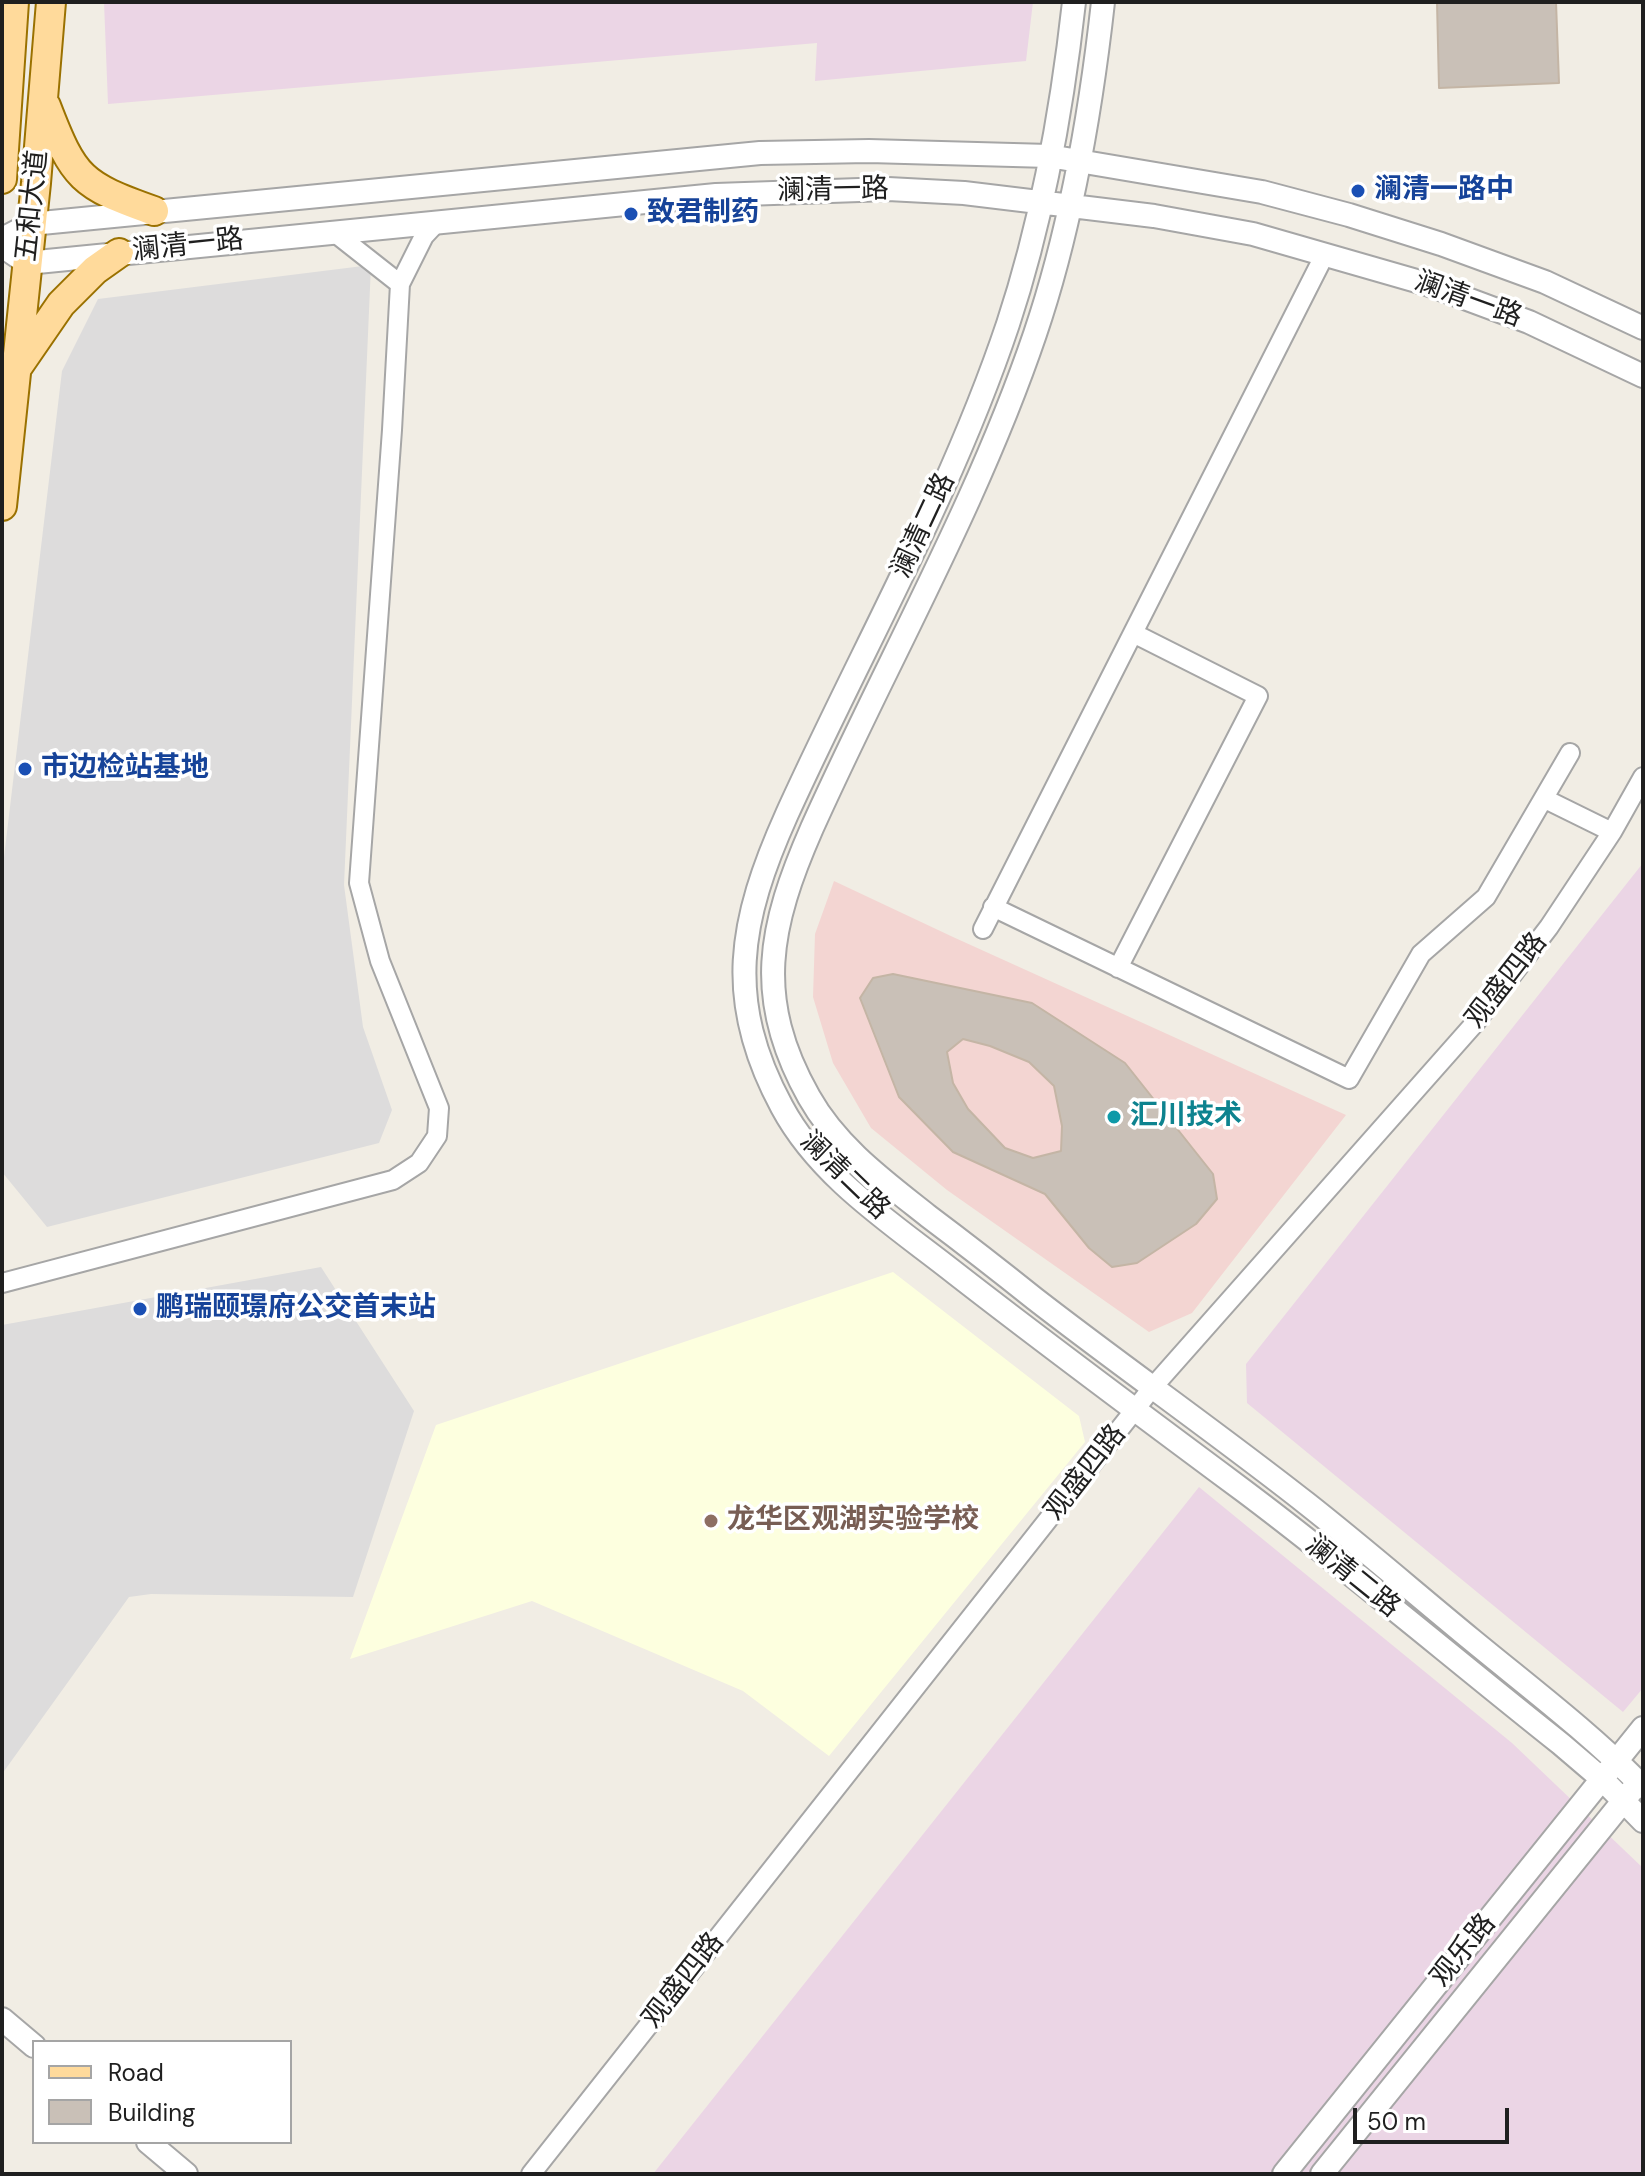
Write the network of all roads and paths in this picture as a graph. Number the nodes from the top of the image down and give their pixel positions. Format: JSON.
{"nodes":[{"id":1,"x":14,"y":2,"type":"edge"},
{"id":2,"x":51,"y":2,"type":"edge"},
{"id":3,"x":1074,"y":2,"type":"edge"},
{"id":4,"x":1103,"y":2,"type":"edge"},
{"id":5,"x":43,"y":97,"type":"junction"},
{"id":6,"x":1049,"y":156,"type":"junction"},
{"id":7,"x":1077,"y":162,"type":"junction"},
{"id":8,"x":2,"y":179,"type":"edge"},
{"id":9,"x":1040,"y":202,"type":"junction"},
{"id":10,"x":1068,"y":206,"type":"junction"},
{"id":11,"x":154,"y":211,"type":"junction"},
{"id":12,"x":438,"y":221,"type":"junction"},
{"id":13,"x":31,"y":224,"type":"junction"},
{"id":14,"x":334,"y":232,"type":"junction"},
{"id":15,"x":2,"y":239,"type":"edge"},
{"id":16,"x":2,"y":246,"type":"edge"},
{"id":17,"x":119,"y":253,"type":"junction"},
{"id":18,"x":1325,"y":254,"type":"junction"},
{"id":19,"x":27,"y":263,"type":"junction"},
{"id":20,"x":400,"y":284,"type":"junction"},
{"id":21,"x":1643,"y":328,"type":"edge"},
{"id":22,"x":16,"y":368,"type":"junction"},
{"id":23,"x":1643,"y":376,"type":"edge"},
{"id":24,"x":2,"y":506,"type":"edge"},
{"id":25,"x":1133,"y":633,"type":"junction"},
{"id":26,"x":1570,"y":753,"type":"dead end"},
{"id":27,"x":1643,"y":777,"type":"edge"},
{"id":28,"x":1545,"y":799,"type":"junction"},
{"id":29,"x":1612,"y":832,"type":"junction"},
{"id":30,"x":993,"y":907,"type":"junction"},
{"id":31,"x":983,"y":929,"type":"dead end"},
{"id":32,"x":1118,"y":968,"type":"junction"},
{"id":33,"x":2,"y":1283,"type":"edge"},
{"id":34,"x":1152,"y":1388,"type":"junction"},
{"id":35,"x":1135,"y":1411,"type":"junction"},
{"id":36,"x":1643,"y":1728,"type":"edge"},
{"id":37,"x":1617,"y":1761,"type":"junction"},
{"id":38,"x":1602,"y":1779,"type":"junction"},
{"id":39,"x":1641,"y":1782,"type":"edge"},
{"id":40,"x":1624,"y":1800,"type":"junction"},
{"id":41,"x":1643,"y":1821,"type":"edge"},
{"id":42,"x":2,"y":2019,"type":"edge"},
{"id":43,"x":32,"y":2044,"type":"edge"},
{"id":44,"x":150,"y":2144,"type":"edge"},
{"id":45,"x":186,"y":2174,"type":"edge"},
{"id":46,"x":531,"y":2174,"type":"edge"},
{"id":47,"x":1284,"y":2174,"type":"edge"},
{"id":48,"x":1322,"y":2174,"type":"edge"}],
"edges":[{"from":1,"to":8,"type":"main road","name":"五和大道"},
{"from":2,"to":5,"type":"main road","name":"五和大道"},
{"from":3,"to":6,"type":"street","name":"澜清二路"},
{"from":4,"to":7,"type":"street","name":"澜清二路"},
{"from":5,"to":11,"type":"main road"},
{"from":5,"to":13,"type":"main road","name":"五和大道"},
{"from":6,"to":7,"type":"street","name":"澜清一路"},
{"from":6,"to":9,"type":"street","name":"澜清二路"},
{"from":6,"to":11,"type":"street","name":"澜清一路"},
{"from":7,"to":10,"type":"street","name":"澜清二路"},
{"from":7,"to":21,"type":"street","name":"澜清一路"},
{"from":9,"to":10,"type":"street","name":"澜清一路"},
{"from":9,"to":12,"type":"street","name":"澜清一路"},
{"from":9,"to":35,"type":"street","name":"澜清二路"},
{"from":10,"to":18,"type":"street","name":"澜清一路"},
{"from":10,"to":34,"type":"street","name":"澜清二路"},
{"from":11,"to":13,"type":"street","name":"澜清一路"},
{"from":12,"to":14,"type":"street","name":"澜清一路"},
{"from":12,"to":20,"type":"street"},
{"from":13,"to":15,"type":"street","name":"澜清一路"},
{"from":13,"to":19,"type":"main road","name":"五和大道"},
{"from":14,"to":17,"type":"street","name":"澜清一路"},
{"from":14,"to":20,"type":"street"},
{"from":16,"to":19,"type":"street"},
{"from":17,"to":19,"type":"street","name":"澜清一路"},
{"from":17,"to":22,"type":"main road"},
{"from":18,"to":23,"type":"street","name":"澜清一路"},
{"from":18,"to":25,"type":"street"},
{"from":19,"to":22,"type":"main road","name":"五和大道"},
{"from":20,"to":33,"type":"street"},
{"from":22,"to":24,"type":"main road","name":"五和大道"},
{"from":25,"to":30,"type":"street"},
{"from":25,"to":32,"type":"street"},
{"from":26,"to":28,"type":"street"},
{"from":27,"to":29,"type":"street","name":"观盛四路"},
{"from":28,"to":29,"type":"street"},
{"from":28,"to":32,"type":"street"},
{"from":29,"to":34,"type":"street","name":"观盛四路"},
{"from":30,"to":31,"type":"street"},
{"from":30,"to":32,"type":"street"},
{"from":34,"to":35,"type":"street","name":"观盛四路"},
{"from":34,"to":37,"type":"street","name":"澜清二路"},
{"from":35,"to":38,"type":"street","name":"澜清二路"},
{"from":35,"to":46,"type":"street","name":"观盛四路"},
{"from":36,"to":37,"type":"street","name":"观乐路"},
{"from":37,"to":38,"type":"street","name":"观乐路"},
{"from":37,"to":39,"type":"street","name":"澜清二路"},
{"from":38,"to":40,"type":"street","name":"澜清二路"},
{"from":38,"to":47,"type":"street","name":"观乐路"},
{"from":39,"to":40,"type":"street","name":"观乐路"},
{"from":40,"to":41,"type":"street","name":"澜清二路"},
{"from":40,"to":48,"type":"street","name":"观乐路"},
{"from":42,"to":43,"type":"street"},
{"from":44,"to":45,"type":"street"}]}
